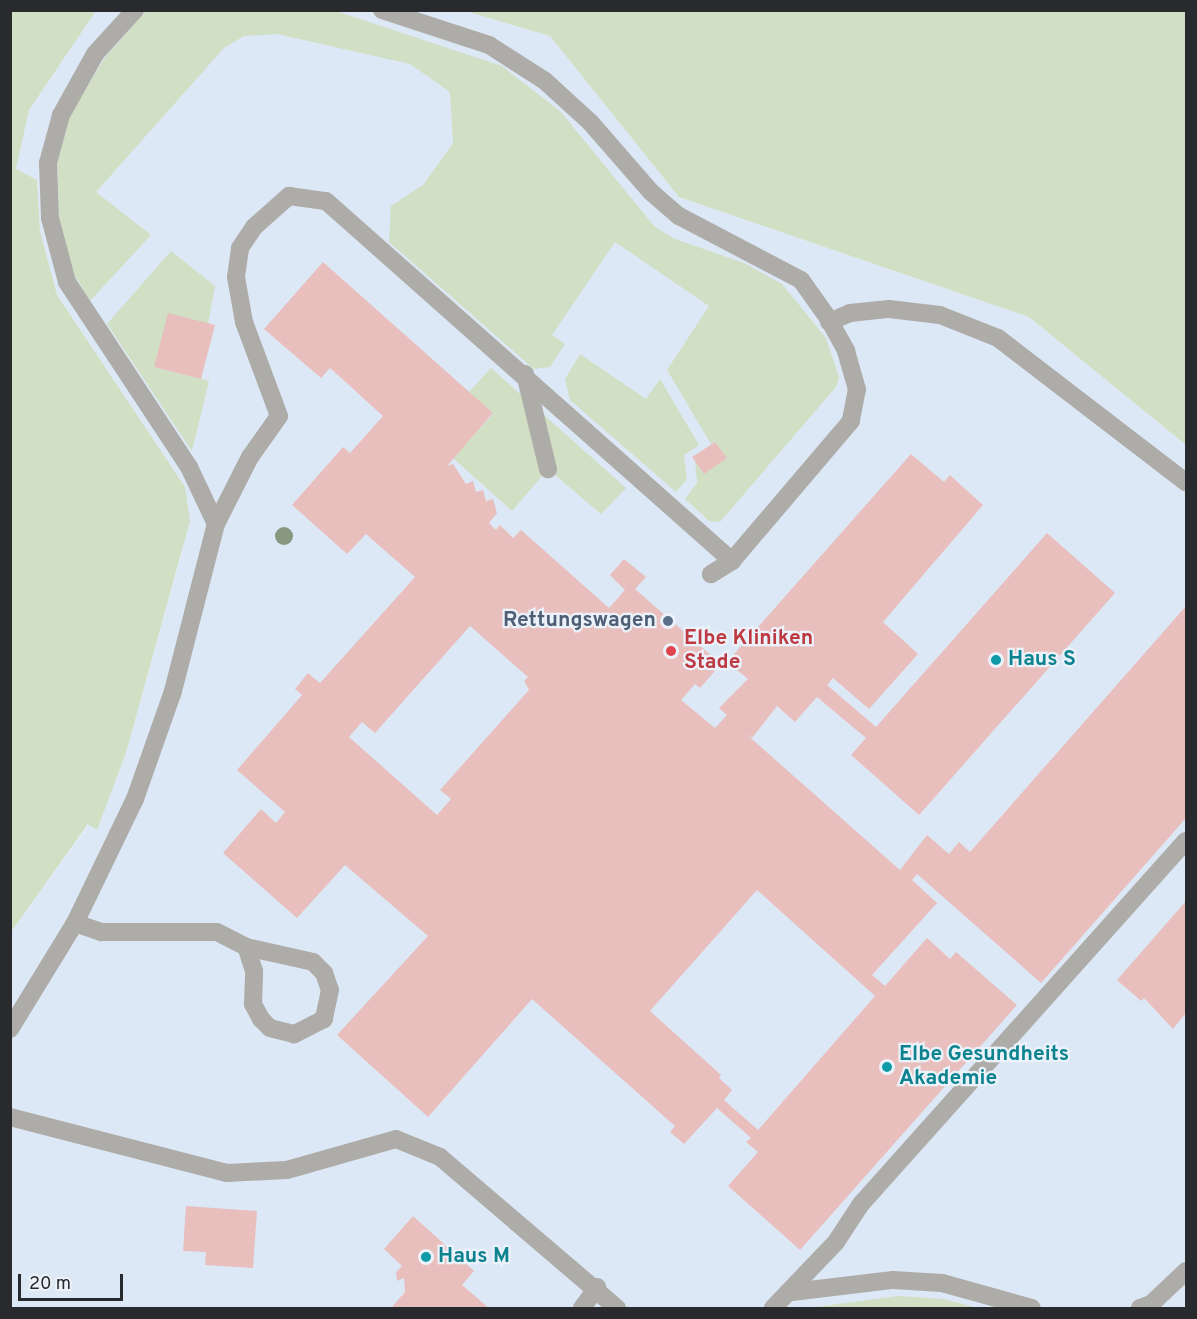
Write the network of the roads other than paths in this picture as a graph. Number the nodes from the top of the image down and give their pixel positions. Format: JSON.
{"nodes":[{"id":1,"x":135,"y":10,"type":"edge"},
{"id":2,"x":382,"y":10,"type":"edge"},
{"id":3,"x":830,"y":322,"type":"junction"},
{"id":4,"x":525,"y":374,"type":"junction"},
{"id":5,"x":548,"y":469,"type":"dead end"},
{"id":6,"x":1186,"y":482,"type":"edge"},
{"id":7,"x":216,"y":524,"type":"junction"},
{"id":8,"x":732,"y":561,"type":"junction"},
{"id":9,"x":711,"y":574,"type":"dead end"},
{"id":10,"x":1186,"y":841,"type":"edge"},
{"id":11,"x":75,"y":923,"type":"junction"},
{"id":12,"x":246,"y":947,"type":"junction"},
{"id":13,"x":10,"y":1029,"type":"edge"},
{"id":14,"x":10,"y":1117,"type":"edge"},
{"id":15,"x":1186,"y":1271,"type":"edge"},
{"id":16,"x":597,"y":1287,"type":"junction"},
{"id":17,"x":792,"y":1292,"type":"junction"},
{"id":18,"x":582,"y":1308,"type":"edge"},
{"id":19,"x":617,"y":1308,"type":"edge"},
{"id":20,"x":773,"y":1308,"type":"edge"},
{"id":21,"x":1032,"y":1308,"type":"edge"},
{"id":22,"x":1140,"y":1308,"type":"edge"}],
"edges":[{"from":1,"to":7,"type":"street"},
{"from":2,"to":3,"type":"street"},
{"from":3,"to":6,"type":"street"},
{"from":3,"to":8,"type":"street"},
{"from":4,"to":5,"type":"street"},
{"from":4,"to":7,"type":"street"},
{"from":4,"to":8,"type":"street"},
{"from":7,"to":11,"type":"street"},
{"from":8,"to":9,"type":"street"},
{"from":10,"to":17,"type":"street"},
{"from":11,"to":12,"type":"street"},
{"from":11,"to":13,"type":"street"},
{"from":12,"to":12,"type":"street"},
{"from":14,"to":16,"type":"street"},
{"from":15,"to":22,"type":"street"},
{"from":16,"to":18,"type":"street"},
{"from":16,"to":19,"type":"street"},
{"from":17,"to":20,"type":"street"},
{"from":17,"to":21,"type":"street"}]}
